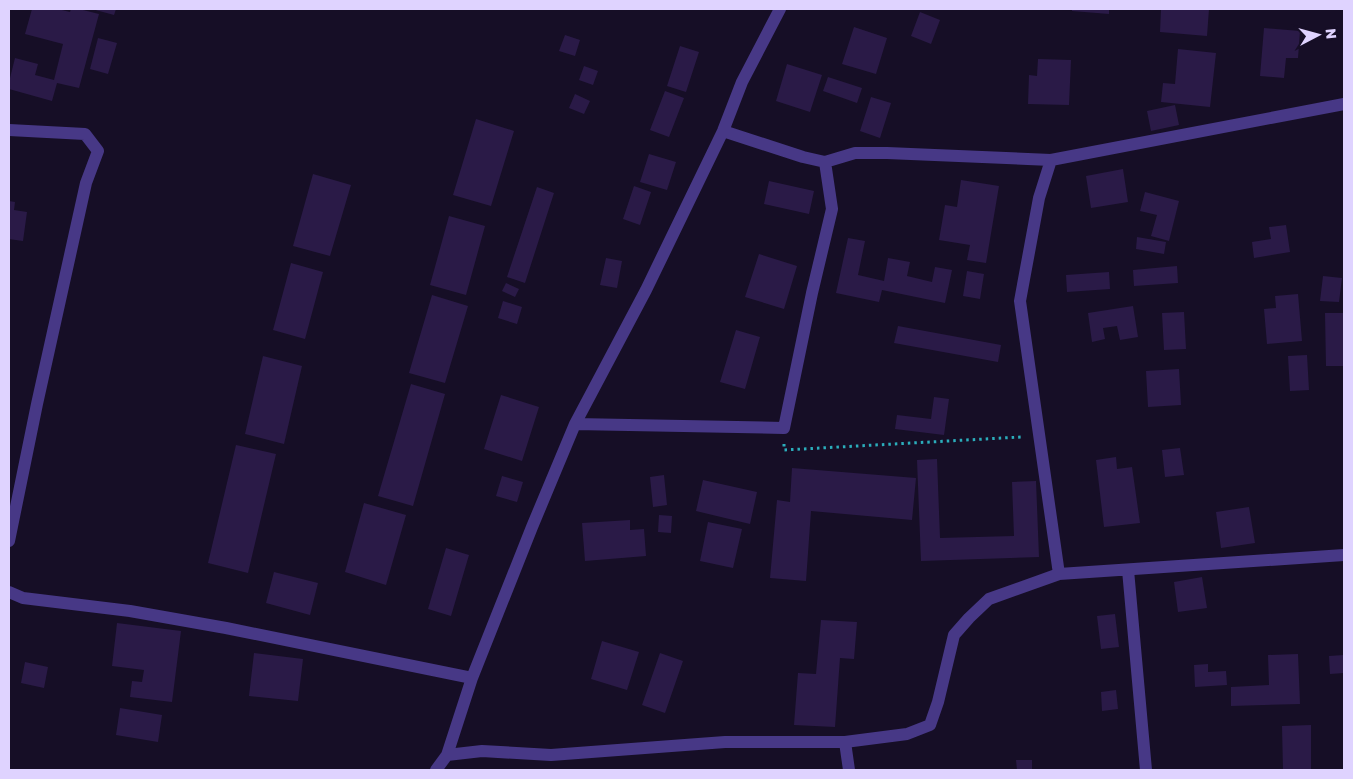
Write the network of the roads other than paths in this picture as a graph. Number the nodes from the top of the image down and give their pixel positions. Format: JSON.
{"nodes":[{"id":1,"x":780,"y":9,"type":"edge"},
{"id":2,"x":1344,"y":104,"type":"edge"},
{"id":3,"x":9,"y":130,"type":"edge"},
{"id":4,"x":723,"y":131,"type":"junction"},
{"id":5,"x":1051,"y":160,"type":"junction"},
{"id":6,"x":825,"y":162,"type":"junction"},
{"id":7,"x":575,"y":424,"type":"junction"},
{"id":8,"x":9,"y":541,"type":"edge"},
{"id":9,"x":1344,"y":555,"type":"edge"},
{"id":10,"x":1128,"y":570,"type":"junction"},
{"id":11,"x":1059,"y":574,"type":"junction"},
{"id":12,"x":9,"y":592,"type":"edge"},
{"id":13,"x":472,"y":678,"type":"junction"},
{"id":14,"x":845,"y":742,"type":"junction"},
{"id":15,"x":447,"y":756,"type":"junction"},
{"id":16,"x":436,"y":770,"type":"edge"},
{"id":17,"x":849,"y":770,"type":"edge"},
{"id":18,"x":1146,"y":770,"type":"edge"}],
"edges":[{"from":1,"to":4,"type":"street"},
{"from":2,"to":5,"type":"street"},
{"from":3,"to":8,"type":"street"},
{"from":4,"to":6,"type":"street"},
{"from":4,"to":7,"type":"street"},
{"from":5,"to":6,"type":"street"},
{"from":5,"to":11,"type":"street"},
{"from":6,"to":7,"type":"street"},
{"from":7,"to":13,"type":"street"},
{"from":9,"to":10,"type":"street"},
{"from":10,"to":11,"type":"street"},
{"from":10,"to":18,"type":"street"},
{"from":11,"to":14,"type":"street"},
{"from":12,"to":13,"type":"street"},
{"from":13,"to":15,"type":"street"},
{"from":14,"to":15,"type":"street"},
{"from":14,"to":17,"type":"street"},
{"from":15,"to":16,"type":"street"}]}
